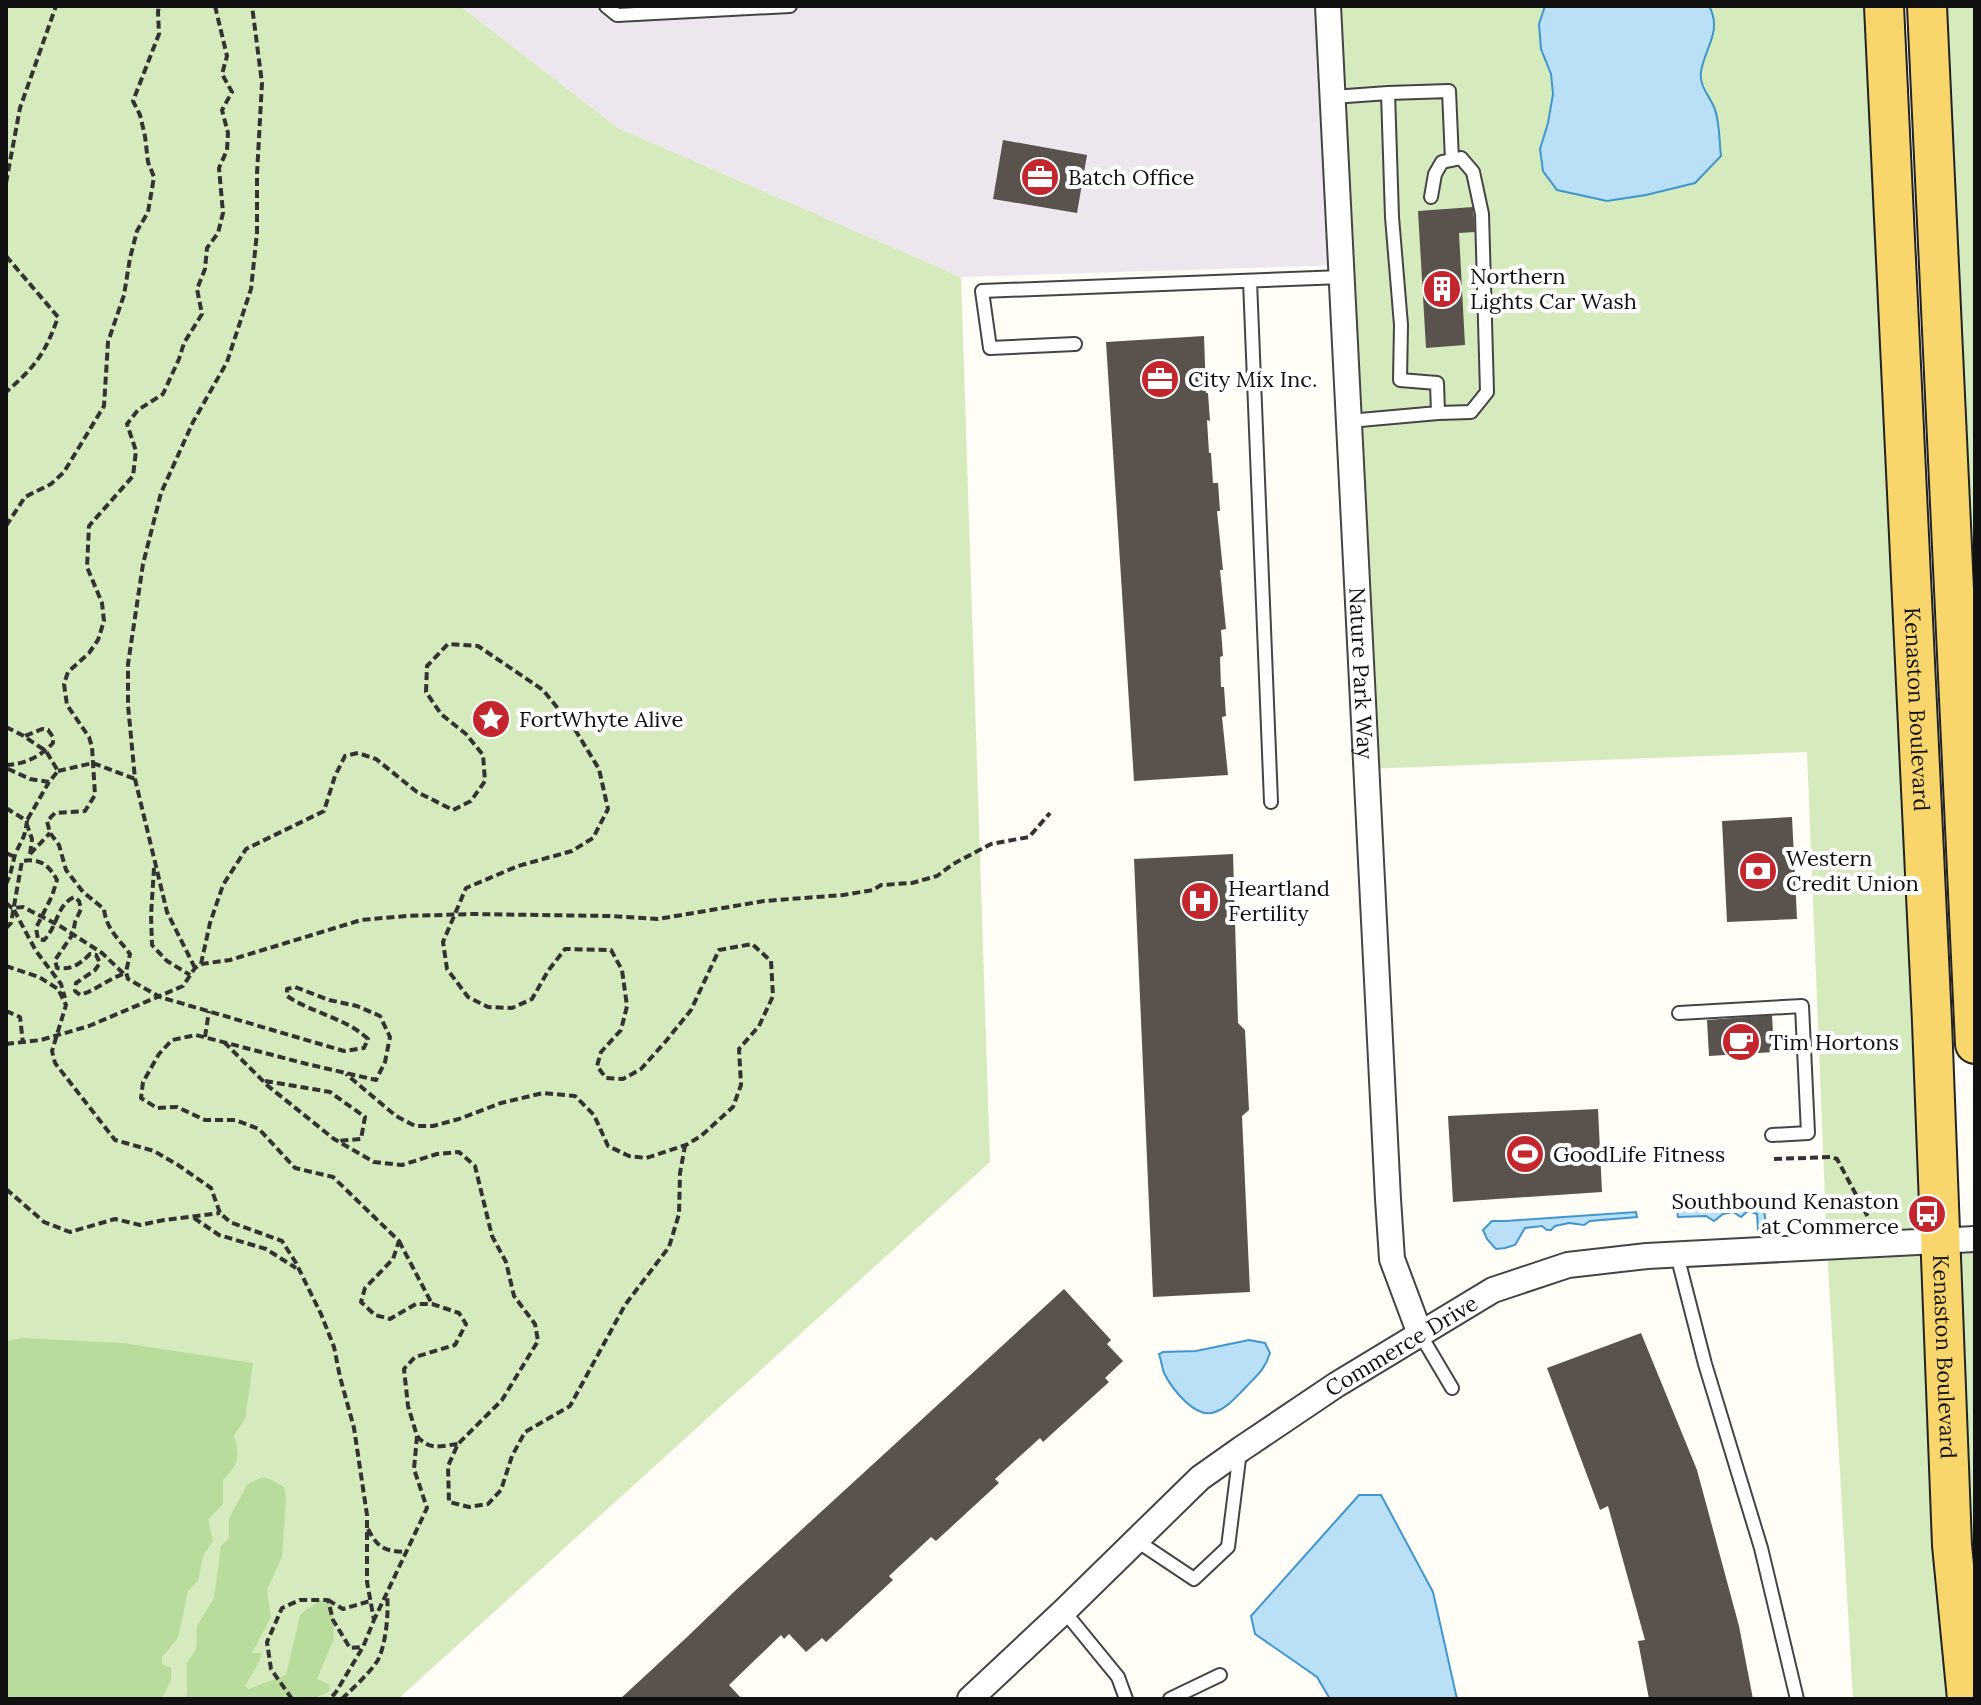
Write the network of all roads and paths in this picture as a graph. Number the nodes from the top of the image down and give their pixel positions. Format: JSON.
{"nodes":[{"id":1,"x":56,"y":6,"type":"edge"},
{"id":2,"x":159,"y":6,"type":"edge"},
{"id":3,"x":215,"y":6,"type":"edge"},
{"id":4,"x":252,"y":6,"type":"edge"},
{"id":5,"x":606,"y":6,"type":"edge"},
{"id":6,"x":790,"y":6,"type":"edge"},
{"id":7,"x":1328,"y":6,"type":"edge"},
{"id":8,"x":1884,"y":6,"type":"edge"},
{"id":9,"x":1927,"y":6,"type":"edge"},
{"id":10,"x":1388,"y":93,"type":"junction"},
{"id":11,"x":1333,"y":97,"type":"junction"},
{"id":12,"x":1452,"y":160,"type":"junction"},
{"id":13,"x":6,"y":183,"type":"edge"},
{"id":14,"x":1431,"y":197,"type":"dead end"},
{"id":15,"x":6,"y":256,"type":"edge"},
{"id":16,"x":1342,"y":277,"type":"junction"},
{"id":17,"x":1250,"y":281,"type":"junction"},
{"id":18,"x":1075,"y":344,"type":"dead end"},
{"id":19,"x":6,"y":392,"type":"edge"},
{"id":20,"x":1438,"y":413,"type":"junction"},
{"id":21,"x":1349,"y":421,"type":"junction"},
{"id":22,"x":6,"y":526,"type":"edge"},
{"id":23,"x":6,"y":727,"type":"edge"},
{"id":24,"x":24,"y":737,"type":"junction"},
{"id":25,"x":46,"y":751,"type":"junction"},
{"id":26,"x":93,"y":763,"type":"junction"},
{"id":27,"x":6,"y":767,"type":"edge"},
{"id":28,"x":58,"y":771,"type":"junction"},
{"id":29,"x":135,"y":779,"type":"junction"},
{"id":30,"x":49,"y":782,"type":"junction"},
{"id":31,"x":1271,"y":802,"type":"dead end"},
{"id":32,"x":6,"y":808,"type":"edge"},
{"id":33,"x":1050,"y":813,"type":"dead end"},
{"id":34,"x":26,"y":822,"type":"junction"},
{"id":35,"x":50,"y":833,"type":"junction"},
{"id":36,"x":6,"y":853,"type":"edge"},
{"id":37,"x":30,"y":854,"type":"junction"},
{"id":38,"x":15,"y":857,"type":"junction"},
{"id":39,"x":22,"y":861,"type":"junction"},
{"id":40,"x":155,"y":863,"type":"junction"},
{"id":41,"x":12,"y":869,"type":"junction"},
{"id":42,"x":19,"y":877,"type":"junction"},
{"id":43,"x":6,"y":884,"type":"edge"},
{"id":44,"x":6,"y":903,"type":"edge"},
{"id":45,"x":12,"y":908,"type":"junction"},
{"id":46,"x":455,"y":915,"type":"junction"},
{"id":47,"x":42,"y":917,"type":"junction"},
{"id":48,"x":55,"y":923,"type":"junction"},
{"id":49,"x":6,"y":928,"type":"edge"},
{"id":50,"x":73,"y":934,"type":"junction"},
{"id":51,"x":201,"y":964,"type":"junction"},
{"id":52,"x":6,"y":966,"type":"edge"},
{"id":53,"x":195,"y":968,"type":"junction"},
{"id":54,"x":125,"y":973,"type":"junction"},
{"id":55,"x":190,"y":975,"type":"junction"},
{"id":56,"x":160,"y":997,"type":"junction"},
{"id":57,"x":66,"y":1005,"type":"junction"},
{"id":58,"x":6,"y":1011,"type":"edge"},
{"id":59,"x":209,"y":1011,"type":"junction"},
{"id":60,"x":1679,"y":1013,"type":"dead end"},
{"id":61,"x":59,"y":1034,"type":"junction"},
{"id":62,"x":205,"y":1037,"type":"junction"},
{"id":63,"x":222,"y":1040,"type":"junction"},
{"id":64,"x":23,"y":1043,"type":"junction"},
{"id":65,"x":7,"y":1044,"type":"edge"},
{"id":66,"x":1975,"y":1044,"type":"edge"},
{"id":67,"x":345,"y":1073,"type":"junction"},
{"id":68,"x":262,"y":1081,"type":"junction"},
{"id":69,"x":1772,"y":1135,"type":"dead end"},
{"id":70,"x":337,"y":1141,"type":"junction"},
{"id":71,"x":686,"y":1145,"type":"junction"},
{"id":72,"x":1774,"y":1159,"type":"dead end"},
{"id":73,"x":6,"y":1189,"type":"edge"},
{"id":74,"x":220,"y":1213,"type":"junction"},
{"id":75,"x":192,"y":1217,"type":"junction"},
{"id":76,"x":1868,"y":1217,"type":"dead end"},
{"id":77,"x":1958,"y":1240,"type":"edge"},
{"id":78,"x":399,"y":1241,"type":"junction"},
{"id":79,"x":1677,"y":1255,"type":"junction"},
{"id":80,"x":299,"y":1270,"type":"junction"},
{"id":81,"x":432,"y":1304,"type":"junction"},
{"id":82,"x":1420,"y":1334,"type":"junction"},
{"id":83,"x":1452,"y":1388,"type":"dead end"},
{"id":84,"x":417,"y":1436,"type":"junction"},
{"id":85,"x":458,"y":1444,"type":"junction"},
{"id":86,"x":1241,"y":1449,"type":"junction"},
{"id":87,"x":366,"y":1527,"type":"junction"},
{"id":88,"x":1137,"y":1541,"type":"junction"},
{"id":89,"x":405,"y":1552,"type":"junction"},
{"id":90,"x":386,"y":1593,"type":"junction"},
{"id":91,"x":328,"y":1600,"type":"junction"},
{"id":92,"x":370,"y":1601,"type":"junction"},
{"id":93,"x":1064,"y":1611,"type":"junction"},
{"id":94,"x":374,"y":1620,"type":"junction"},
{"id":95,"x":363,"y":1647,"type":"junction"},
{"id":96,"x":1220,"y":1675,"type":"dead end"},
{"id":97,"x":292,"y":1699,"type":"edge"},
{"id":98,"x":330,"y":1699,"type":"edge"},
{"id":99,"x":342,"y":1699,"type":"edge"},
{"id":100,"x":970,"y":1699,"type":"edge"},
{"id":101,"x":1126,"y":1699,"type":"edge"},
{"id":102,"x":1170,"y":1699,"type":"edge"},
{"id":103,"x":1797,"y":1699,"type":"edge"},
{"id":104,"x":1967,"y":1699,"type":"edge"}],
"edges":[{"from":1,"to":13,"type":"path"},
{"from":2,"to":22,"type":"path"},
{"from":3,"to":26,"type":"path"},
{"from":4,"to":29,"type":"path"},
{"from":5,"to":6,"type":"lane"},
{"from":7,"to":11,"type":"street","name":"Nature Park Way"},
{"from":8,"to":77,"type":"main road","name":"Kenaston Boulevard"},
{"from":9,"to":66,"type":"main road","name":"Kenaston Boulevard"},
{"from":10,"to":11,"type":"lane"},
{"from":10,"to":12,"type":"lane"},
{"from":10,"to":20,"type":"lane"},
{"from":11,"to":16,"type":"street","name":"Nature Park Way"},
{"from":12,"to":14,"type":"lane"},
{"from":12,"to":20,"type":"lane"},
{"from":15,"to":19,"type":"path"},
{"from":16,"to":17,"type":"lane"},
{"from":16,"to":21,"type":"street","name":"Nature Park Way"},
{"from":17,"to":18,"type":"lane"},
{"from":17,"to":31,"type":"lane"},
{"from":20,"to":21,"type":"lane"},
{"from":21,"to":82,"type":"street","name":"Nature Park Way"},
{"from":23,"to":24,"type":"path"},
{"from":24,"to":25,"type":"path"},
{"from":24,"to":25,"type":"path"},
{"from":25,"to":27,"type":"path"},
{"from":25,"to":28,"type":"path"},
{"from":26,"to":28,"type":"path"},
{"from":26,"to":29,"type":"path"},
{"from":26,"to":35,"type":"path"},
{"from":27,"to":30,"type":"path"},
{"from":28,"to":30,"type":"path"},
{"from":29,"to":40,"type":"path"},
{"from":30,"to":34,"type":"path"},
{"from":32,"to":34,"type":"path"},
{"from":33,"to":46,"type":"path"},
{"from":34,"to":37,"type":"path"},
{"from":34,"to":38,"type":"path"},
{"from":35,"to":37,"type":"path"},
{"from":35,"to":54,"type":"path"},
{"from":36,"to":38,"type":"path"},
{"from":37,"to":39,"type":"path"},
{"from":38,"to":41,"type":"path"},
{"from":39,"to":42,"type":"path"},
{"from":39,"to":47,"type":"path"},
{"from":40,"to":53,"type":"path"},
{"from":40,"to":55,"type":"path"},
{"from":41,"to":42,"type":"path"},
{"from":41,"to":43,"type":"path"},
{"from":42,"to":45,"type":"path"},
{"from":44,"to":45,"type":"path"},
{"from":45,"to":47,"type":"path"},
{"from":45,"to":49,"type":"path"},
{"from":45,"to":57,"type":"path"},
{"from":46,"to":51,"type":"path"},
{"from":46,"to":51,"type":"path"},
{"from":46,"to":71,"type":"path"},
{"from":47,"to":48,"type":"path"},
{"from":47,"to":48,"type":"path"},
{"from":48,"to":50,"type":"path"},
{"from":48,"to":50,"type":"path"},
{"from":50,"to":54,"type":"path"},
{"from":50,"to":54,"type":"path"},
{"from":51,"to":53,"type":"path"},
{"from":52,"to":57,"type":"path"},
{"from":53,"to":55,"type":"path"},
{"from":54,"to":56,"type":"path"},
{"from":55,"to":56,"type":"path"},
{"from":56,"to":59,"type":"path"},
{"from":56,"to":61,"type":"path"},
{"from":57,"to":61,"type":"path"},
{"from":58,"to":64,"type":"path"},
{"from":59,"to":62,"type":"path"},
{"from":59,"to":67,"type":"path"},
{"from":60,"to":69,"type":"lane"},
{"from":61,"to":64,"type":"path"},
{"from":61,"to":74,"type":"path"},
{"from":62,"to":63,"type":"path"},
{"from":62,"to":78,"type":"path"},
{"from":63,"to":67,"type":"path"},
{"from":63,"to":68,"type":"path"},
{"from":64,"to":65,"type":"path"},
{"from":67,"to":71,"type":"path"},
{"from":68,"to":70,"type":"path"},
{"from":68,"to":70,"type":"path"},
{"from":70,"to":85,"type":"path"},
{"from":71,"to":85,"type":"path"},
{"from":72,"to":76,"type":"path"},
{"from":73,"to":75,"type":"path"},
{"from":74,"to":75,"type":"path"},
{"from":74,"to":80,"type":"path"},
{"from":75,"to":80,"type":"path"},
{"from":77,"to":79,"type":"street","name":"Commerce Drive"},
{"from":77,"to":104,"type":"main road","name":"Kenaston Boulevard"},
{"from":78,"to":81,"type":"path"},
{"from":78,"to":81,"type":"path"},
{"from":79,"to":82,"type":"street","name":"Commerce Drive"},
{"from":79,"to":103,"type":"lane"},
{"from":80,"to":87,"type":"path"},
{"from":81,"to":84,"type":"path"},
{"from":82,"to":83,"type":"lane"},
{"from":82,"to":86,"type":"street","name":"Commerce Drive"},
{"from":84,"to":85,"type":"path"},
{"from":84,"to":89,"type":"path"},
{"from":86,"to":88,"type":"street","name":"Commerce Drive"},
{"from":86,"to":88,"type":"lane"},
{"from":87,"to":89,"type":"path"},
{"from":87,"to":92,"type":"path"},
{"from":88,"to":93,"type":"street","name":"Commerce Drive"},
{"from":89,"to":90,"type":"path"},
{"from":90,"to":94,"type":"path"},
{"from":90,"to":99,"type":"path"},
{"from":91,"to":92,"type":"path"},
{"from":91,"to":95,"type":"path"},
{"from":91,"to":97,"type":"path"},
{"from":92,"to":94,"type":"path"},
{"from":93,"to":100,"type":"street","name":"Commerce Drive"},
{"from":93,"to":101,"type":"lane"},
{"from":94,"to":95,"type":"path"},
{"from":95,"to":98,"type":"path"},
{"from":96,"to":102,"type":"lane"}]}
